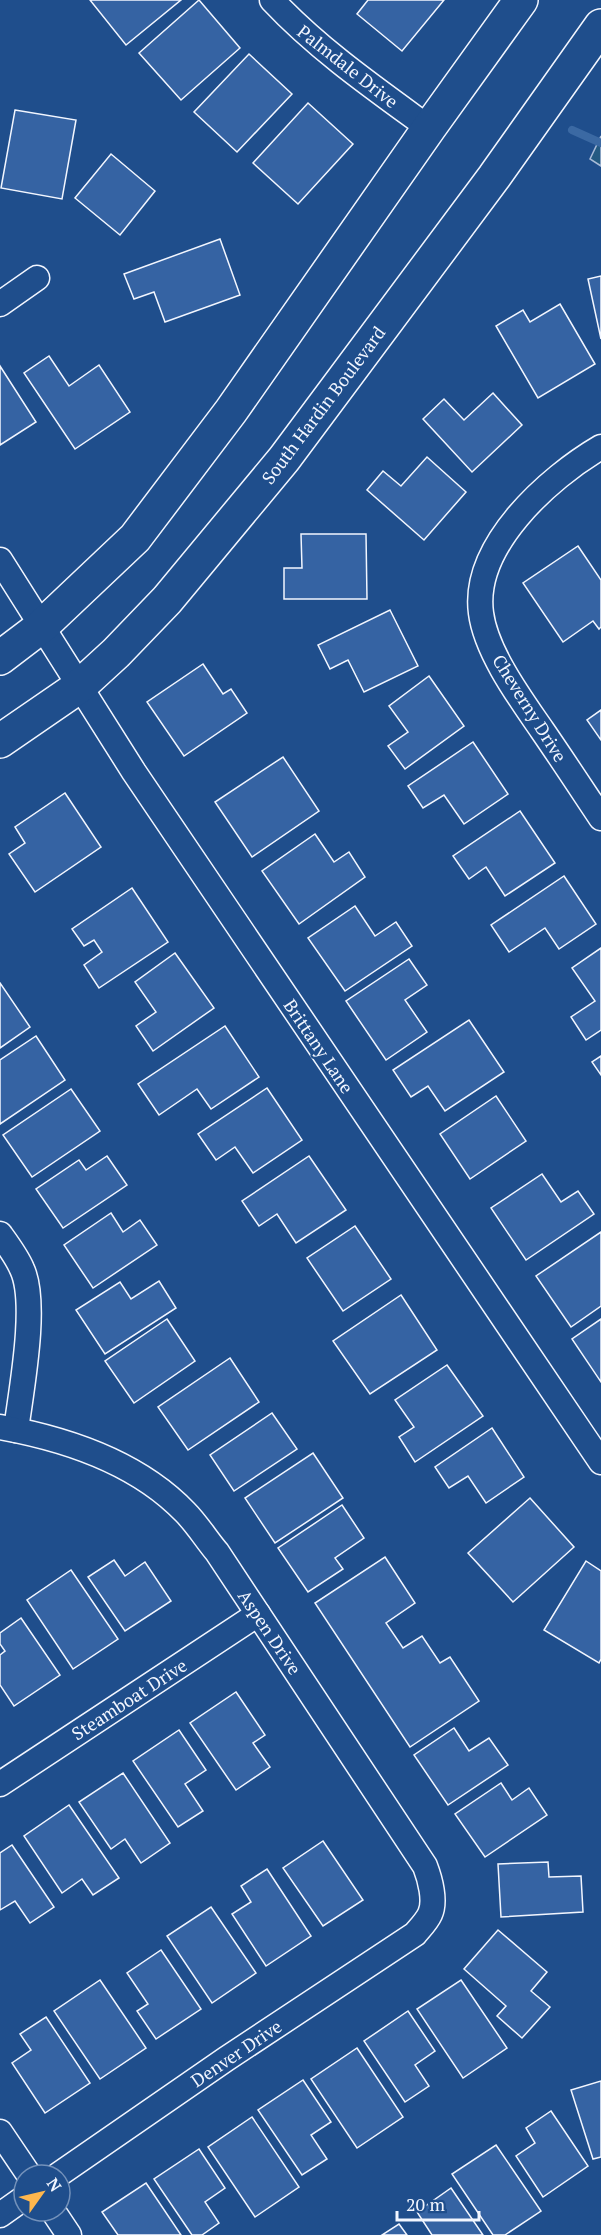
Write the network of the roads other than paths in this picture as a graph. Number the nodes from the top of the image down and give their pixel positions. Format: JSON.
{"nodes":[{"id":1,"x":272,"y":0,"type":"edge"},
{"id":2,"x":521,"y":0,"type":"edge"},
{"id":3,"x":601,"y":26,"type":"edge"},
{"id":4,"x":429,"y":128,"type":"junction"},
{"id":5,"x":37,"y":278,"type":"dead end"},
{"id":6,"x":0,"y":304,"type":"edge"},
{"id":7,"x":601,"y":447,"type":"edge"},
{"id":8,"x":0,"y":560,"type":"edge"},
{"id":9,"x":42,"y":626,"type":"junction"},
{"id":10,"x":0,"y":658,"type":"edge"},
{"id":11,"x":80,"y":686,"type":"junction"},
{"id":12,"x":0,"y":741,"type":"edge"},
{"id":13,"x":601,"y":818,"type":"edge"},
{"id":14,"x":0,"y":1234,"type":"edge"},
{"id":15,"x":8,"y":1429,"type":"edge"},
{"id":16,"x":601,"y":1462,"type":"edge"},
{"id":17,"x":258,"y":1614,"type":"junction"},
{"id":18,"x":0,"y":1784,"type":"edge"},
{"id":19,"x":416,"y":1934,"type":"joint"},
{"id":20,"x":0,"y":2132,"type":"edge"},
{"id":21,"x":21,"y":2163,"type":"edge"},
{"id":22,"x":72,"y":2165,"type":"edge"}],
"edges":[{"from":1,"to":4,"type":"street","name":"Palmdale Drive"},
{"from":2,"to":4,"type":"main road"},
{"from":3,"to":11,"type":"main road","name":"South Hardin Boulevard"},
{"from":4,"to":9,"type":"main road"},
{"from":5,"to":6,"type":"street"},
{"from":7,"to":13,"type":"street","name":"Cheverny Drive"},
{"from":8,"to":9,"type":"street","name":"Brittany Lane"},
{"from":9,"to":10,"type":"main road"},
{"from":9,"to":11,"type":"street","name":"Brittany Lane"},
{"from":11,"to":12,"type":"main road","name":"South Hardin Boulevard"},
{"from":11,"to":16,"type":"street","name":"Brittany Lane"},
{"from":14,"to":15,"type":"street"},
{"from":15,"to":17,"type":"street","name":"Aspen Drive"},
{"from":17,"to":18,"type":"street","name":"Steamboat Drive"},
{"from":17,"to":19,"type":"street","name":"Aspen Drive"},
{"from":19,"to":22,"type":"street","name":"Denver Drive"},
{"from":20,"to":21,"type":"street"}]}
